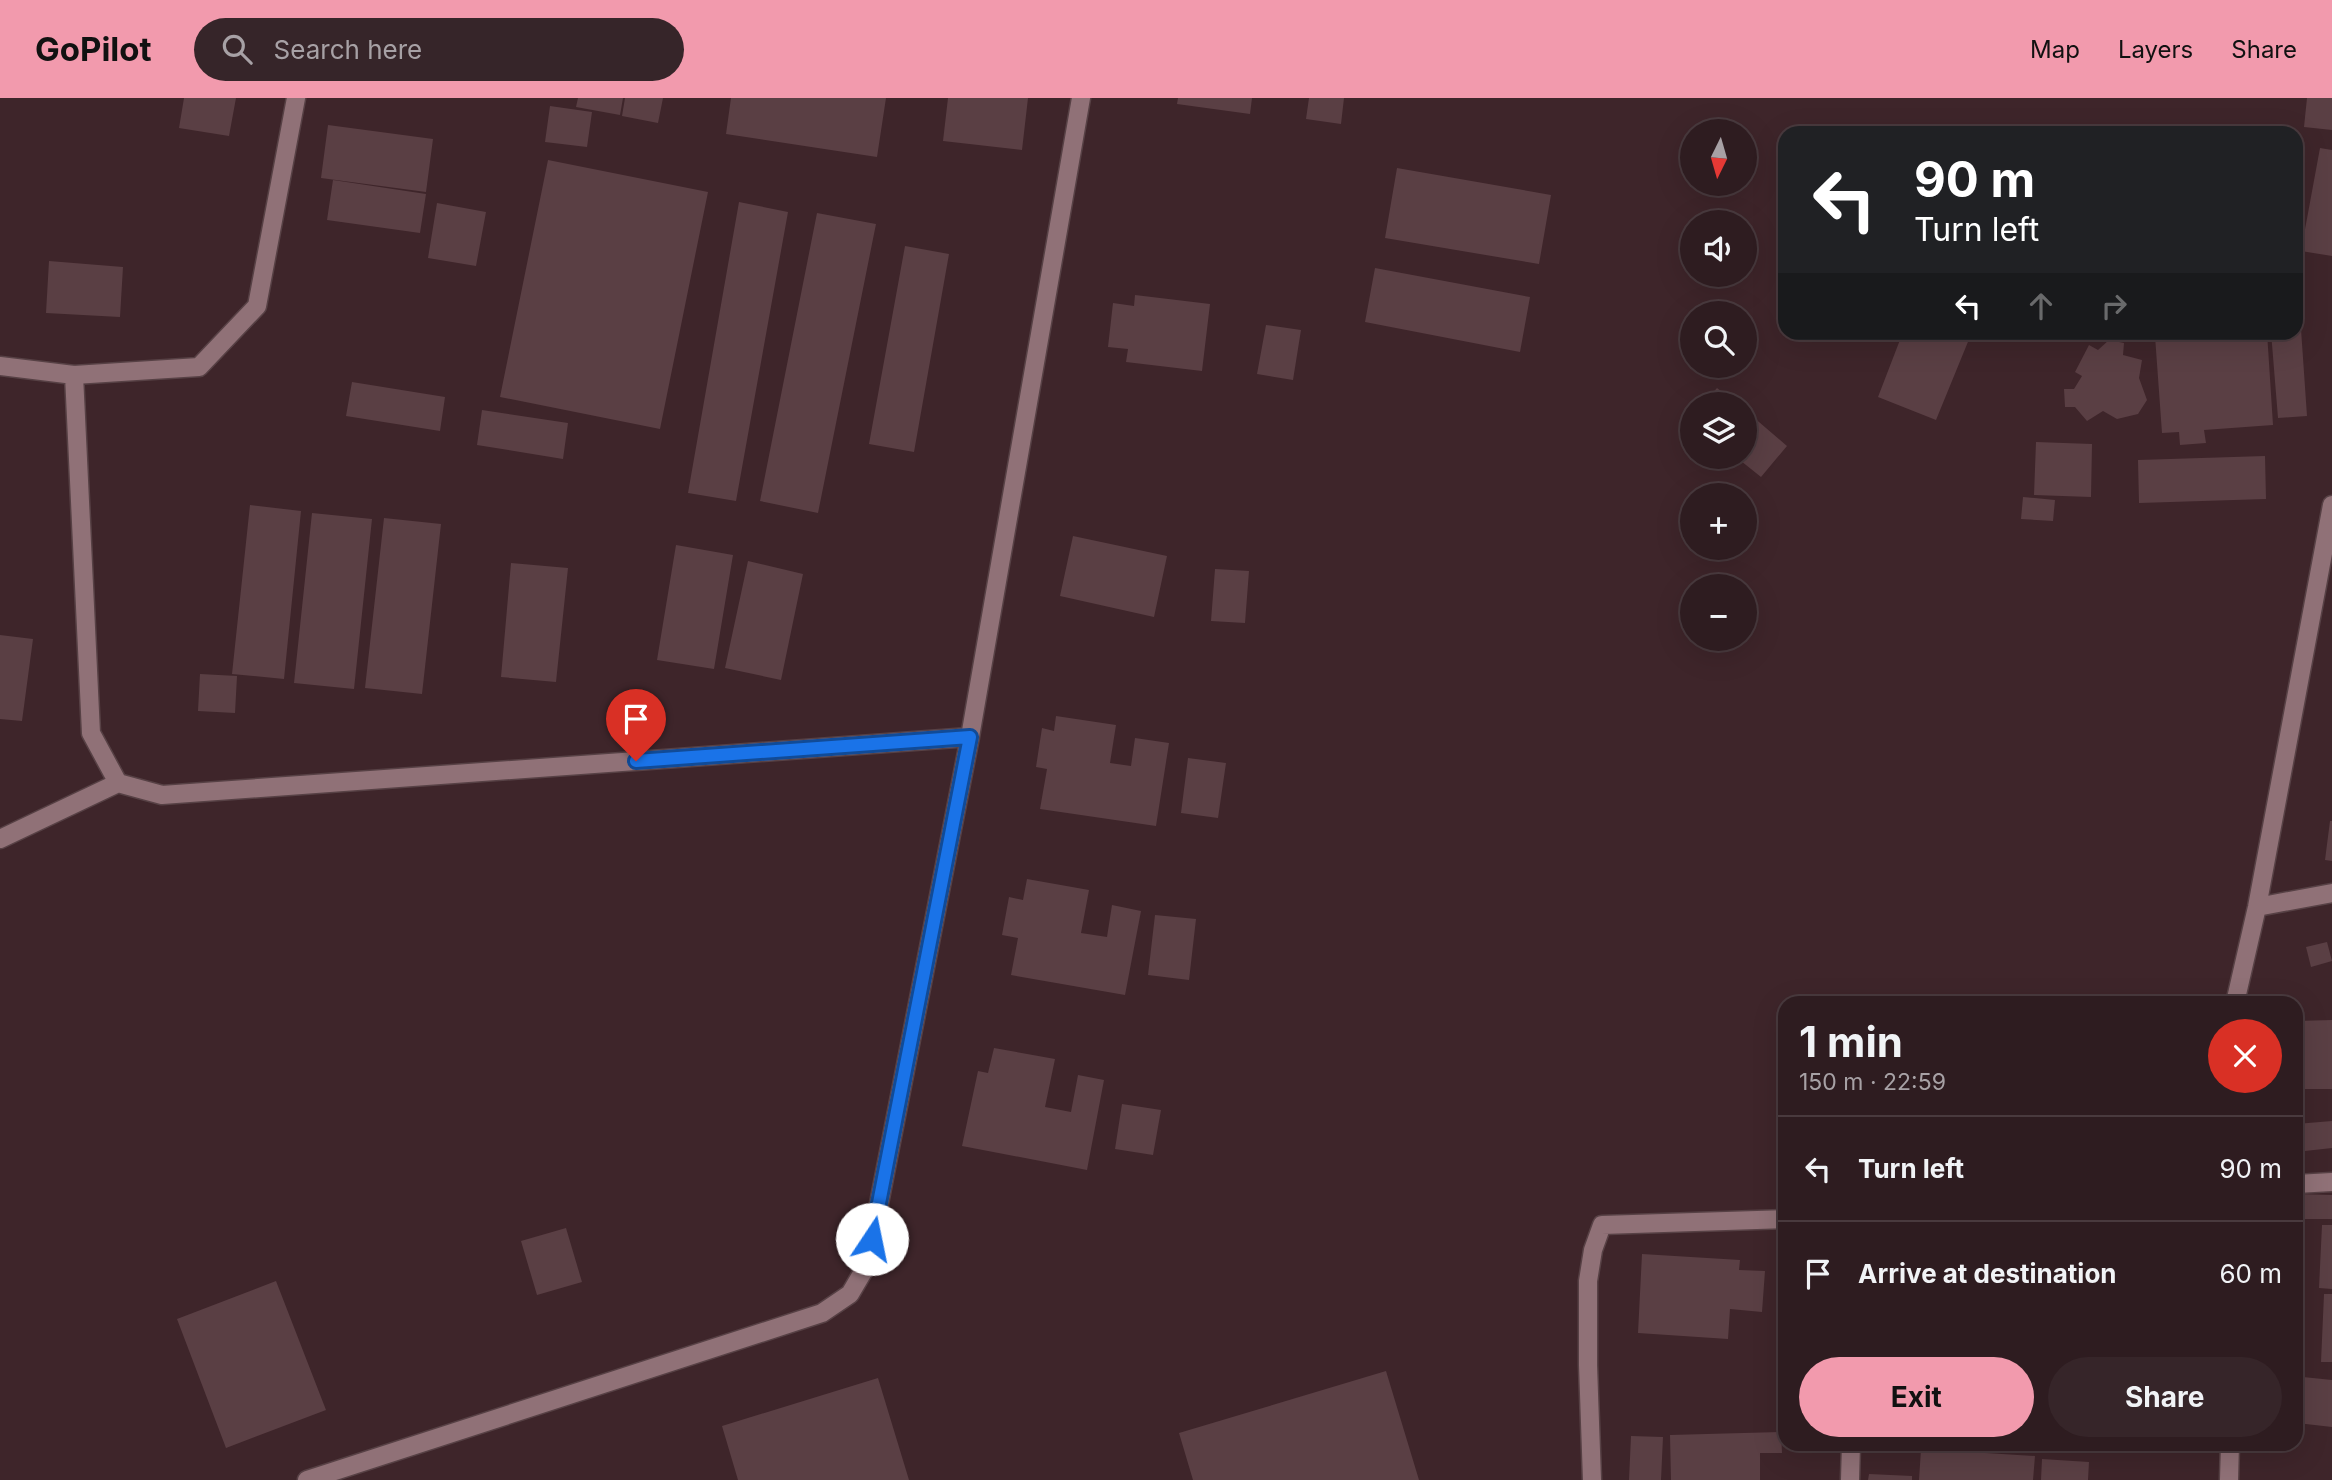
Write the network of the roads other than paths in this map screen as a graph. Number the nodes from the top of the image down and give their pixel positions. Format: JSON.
{"nodes":[{"id":1,"x":296,"y":98,"type":"edge"},
{"id":2,"x":1081,"y":98,"type":"edge"},
{"id":3,"x":0,"y":366,"type":"edge"},
{"id":4,"x":74,"y":375,"type":"junction"},
{"id":5,"x":2332,"y":505,"type":"edge"},
{"id":6,"x":970,"y":737,"type":"junction"},
{"id":7,"x":118,"y":783,"type":"junction"},
{"id":8,"x":0,"y":839,"type":"edge"},
{"id":9,"x":2332,"y":893,"type":"edge"},
{"id":10,"x":2257,"y":907,"type":"junction"},
{"id":11,"x":2237,"y":996,"type":"edge"},
{"id":12,"x":2332,"y":1182,"type":"edge"},
{"id":13,"x":2303,"y":1184,"type":"edge"},
{"id":14,"x":1778,"y":1219,"type":"edge"},
{"id":15,"x":1851,"y":1451,"type":"edge"},
{"id":16,"x":2230,"y":1451,"type":"edge"},
{"id":17,"x":307,"y":1480,"type":"edge"},
{"id":18,"x":1592,"y":1480,"type":"edge"},
{"id":19,"x":1850,"y":1480,"type":"edge"},
{"id":20,"x":2229,"y":1480,"type":"edge"}],
"edges":[{"from":1,"to":4,"type":"street"},
{"from":2,"to":6,"type":"street"},
{"from":3,"to":4,"type":"street"},
{"from":4,"to":7,"type":"street"},
{"from":5,"to":10,"type":"street"},
{"from":6,"to":7,"type":"street"},
{"from":6,"to":17,"type":"street"},
{"from":7,"to":8,"type":"street"},
{"from":9,"to":10,"type":"street"},
{"from":10,"to":11,"type":"street"},
{"from":12,"to":13,"type":"street"},
{"from":14,"to":18,"type":"street"},
{"from":15,"to":19,"type":"street"},
{"from":16,"to":20,"type":"street"}]}
